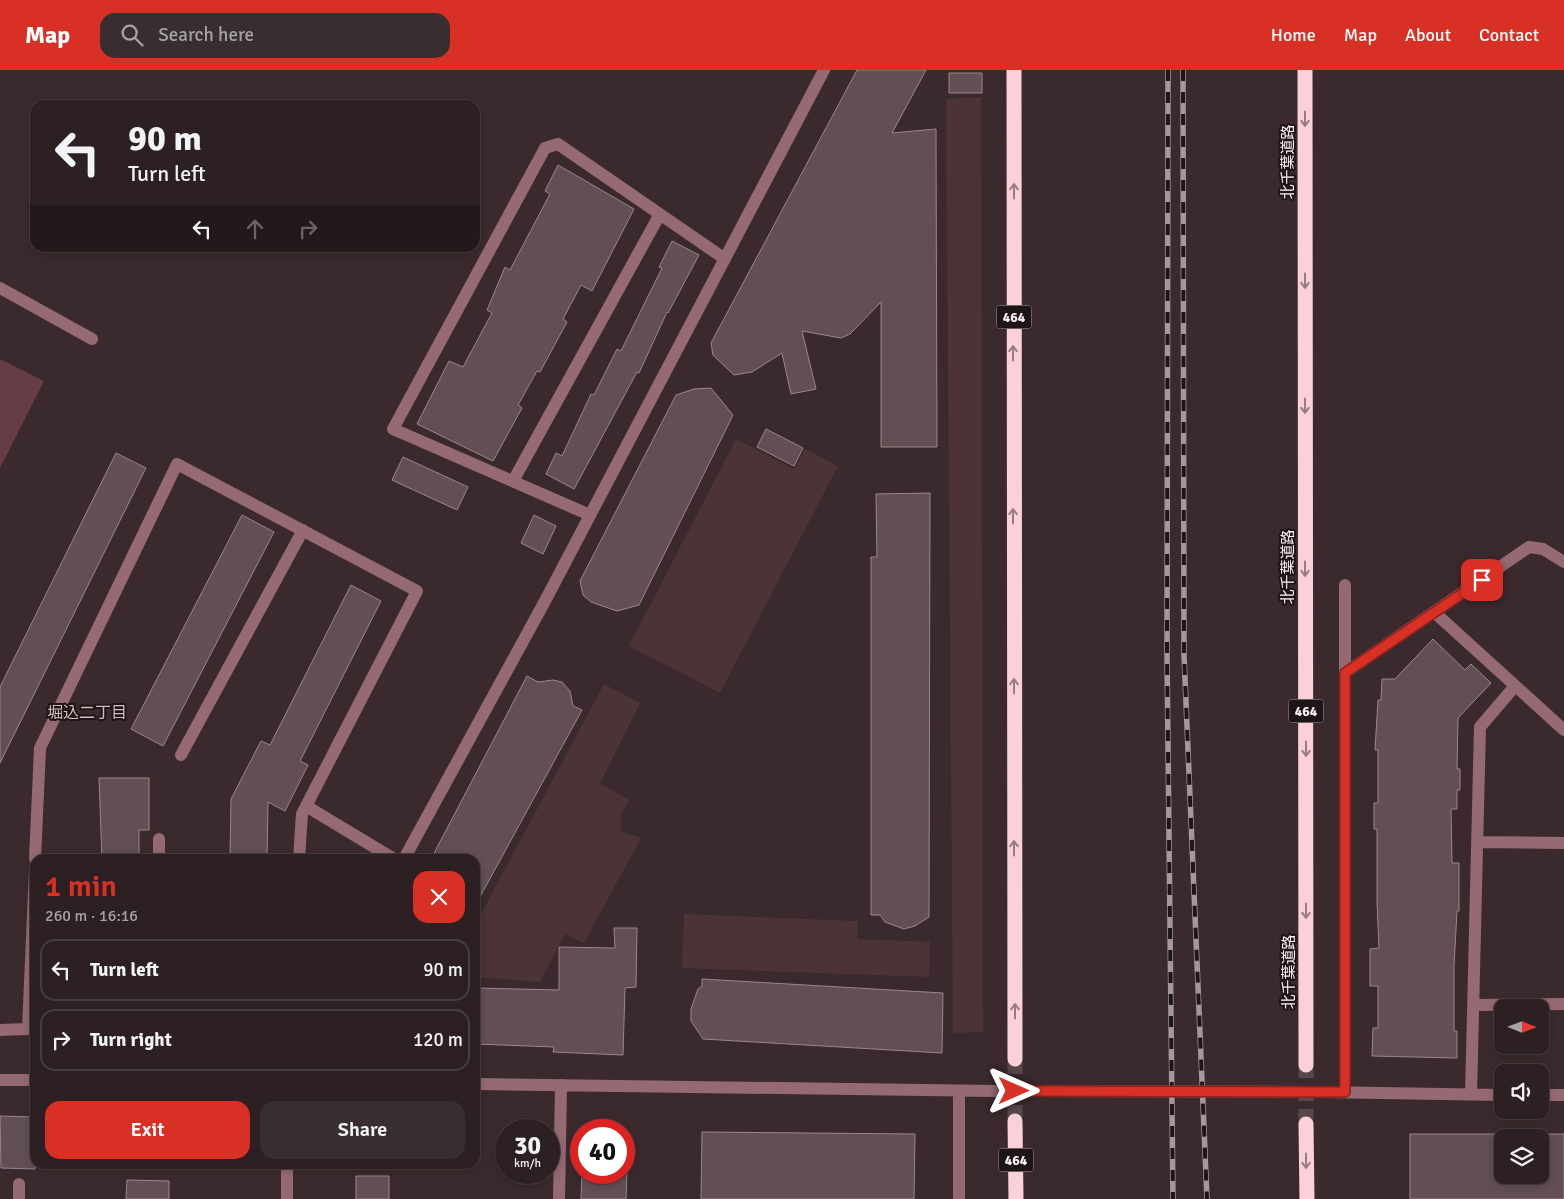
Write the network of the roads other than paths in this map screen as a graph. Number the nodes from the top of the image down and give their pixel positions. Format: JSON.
{"nodes":[{"id":1,"x":824,"y":70,"type":"edge"},
{"id":2,"x":1014,"y":70,"type":"edge"},
{"id":3,"x":1305,"y":70,"type":"edge"},
{"id":4,"x":660,"y":214,"type":"junction"},
{"id":5,"x":725,"y":259,"type":"junction"},
{"id":6,"x":0,"y":288,"type":"edge"},
{"id":7,"x":92,"y":339,"type":"dead end"},
{"id":8,"x":513,"y":481,"type":"junction"},
{"id":9,"x":590,"y":515,"type":"junction"},
{"id":10,"x":303,"y":530,"type":"junction"},
{"id":11,"x":1564,"y":562,"type":"edge"},
{"id":12,"x":1345,"y":585,"type":"dead end"},
{"id":13,"x":1434,"y":612,"type":"junction"},
{"id":14,"x":1345,"y":673,"type":"junction"},
{"id":15,"x":1515,"y":686,"type":"junction"},
{"id":16,"x":1564,"y":730,"type":"edge"},
{"id":17,"x":181,"y":755,"type":"dead end"},
{"id":18,"x":306,"y":806,"type":"junction"},
{"id":19,"x":159,"y":839,"type":"dead end"},
{"id":20,"x":1478,"y":842,"type":"junction"},
{"id":21,"x":1564,"y":843,"type":"edge"},
{"id":22,"x":35,"y":854,"type":"edge"},
{"id":23,"x":159,"y":854,"type":"edge"},
{"id":24,"x":299,"y":854,"type":"edge"},
{"id":25,"x":386,"y":854,"type":"edge"},
{"id":26,"x":407,"y":854,"type":"edge"},
{"id":27,"x":1564,"y":1004,"type":"edge"},
{"id":28,"x":1474,"y":1005,"type":"junction"},
{"id":29,"x":30,"y":1029,"type":"edge"},
{"id":30,"x":0,"y":1030,"type":"edge"},
{"id":31,"x":1015,"y":1059,"type":"tunnel mouth"},
{"id":32,"x":1306,"y":1065,"type":"tunnel mouth"},
{"id":33,"x":0,"y":1080,"type":"edge"},
{"id":34,"x":30,"y":1080,"type":"edge"},
{"id":35,"x":480,"y":1084,"type":"edge"},
{"id":36,"x":562,"y":1085,"type":"junction"},
{"id":37,"x":959,"y":1091,"type":"junction"},
{"id":38,"x":1345,"y":1092,"type":"junction"},
{"id":39,"x":1471,"y":1094,"type":"junction"},
{"id":40,"x":1494,"y":1095,"type":"edge"},
{"id":41,"x":1549,"y":1095,"type":"edge"},
{"id":42,"x":1564,"y":1095,"type":"edge"},
{"id":43,"x":1016,"y":1121,"type":"tunnel mouth"},
{"id":44,"x":1306,"y":1124,"type":"tunnel mouth"},
{"id":45,"x":287,"y":1169,"type":"edge"},
{"id":46,"x":19,"y":1184,"type":"dead end"},
{"id":47,"x":19,"y":1199,"type":"edge"},
{"id":48,"x":287,"y":1199,"type":"edge"},
{"id":49,"x":559,"y":1199,"type":"edge"},
{"id":50,"x":959,"y":1199,"type":"edge"},
{"id":51,"x":1016,"y":1199,"type":"edge"},
{"id":52,"x":1307,"y":1199,"type":"edge"}],
"edges":[{"from":1,"to":5,"type":"street"},
{"from":31,"to":2,"type":"highway","number":"464","one_way":true},
{"from":3,"to":32,"type":"highway","name":"北千葉道路","number":"464","one_way":true},
{"from":4,"to":5,"type":"street"},
{"from":4,"to":8,"type":"street"},
{"from":4,"to":8,"type":"street"},
{"from":5,"to":9,"type":"street"},
{"from":6,"to":7,"type":"street"},
{"from":8,"to":9,"type":"street"},
{"from":9,"to":26,"type":"street"},
{"from":10,"to":17,"type":"street"},
{"from":10,"to":18,"type":"street"},
{"from":10,"to":22,"type":"street"},
{"from":11,"to":13,"type":"street"},
{"from":12,"to":14,"type":"street"},
{"from":13,"to":14,"type":"street"},
{"from":13,"to":15,"type":"street"},
{"from":14,"to":38,"type":"street"},
{"from":15,"to":16,"type":"street"},
{"from":15,"to":20,"type":"street"},
{"from":18,"to":24,"type":"street"},
{"from":18,"to":25,"type":"street"},
{"from":19,"to":23,"type":"street"},
{"from":20,"to":21,"type":"street"},
{"from":20,"to":28,"type":"street"},
{"from":27,"to":28,"type":"street"},
{"from":28,"to":39,"type":"street"},
{"from":29,"to":30,"type":"street"},
{"from":33,"to":34,"type":"street"},
{"from":35,"to":36,"type":"street"},
{"from":36,"to":37,"type":"street"},
{"from":36,"to":49,"type":"street"},
{"from":37,"to":38,"type":"street","bridge":true},
{"from":37,"to":50,"type":"street"},
{"from":38,"to":39,"type":"street"},
{"from":39,"to":40,"type":"street"},
{"from":41,"to":42,"type":"street"},
{"from":43,"to":51,"type":"highway","number":"464"},
{"from":44,"to":52,"type":"highway","one_way":true},
{"from":45,"to":48,"type":"street"},
{"from":46,"to":47,"type":"street"}]}
